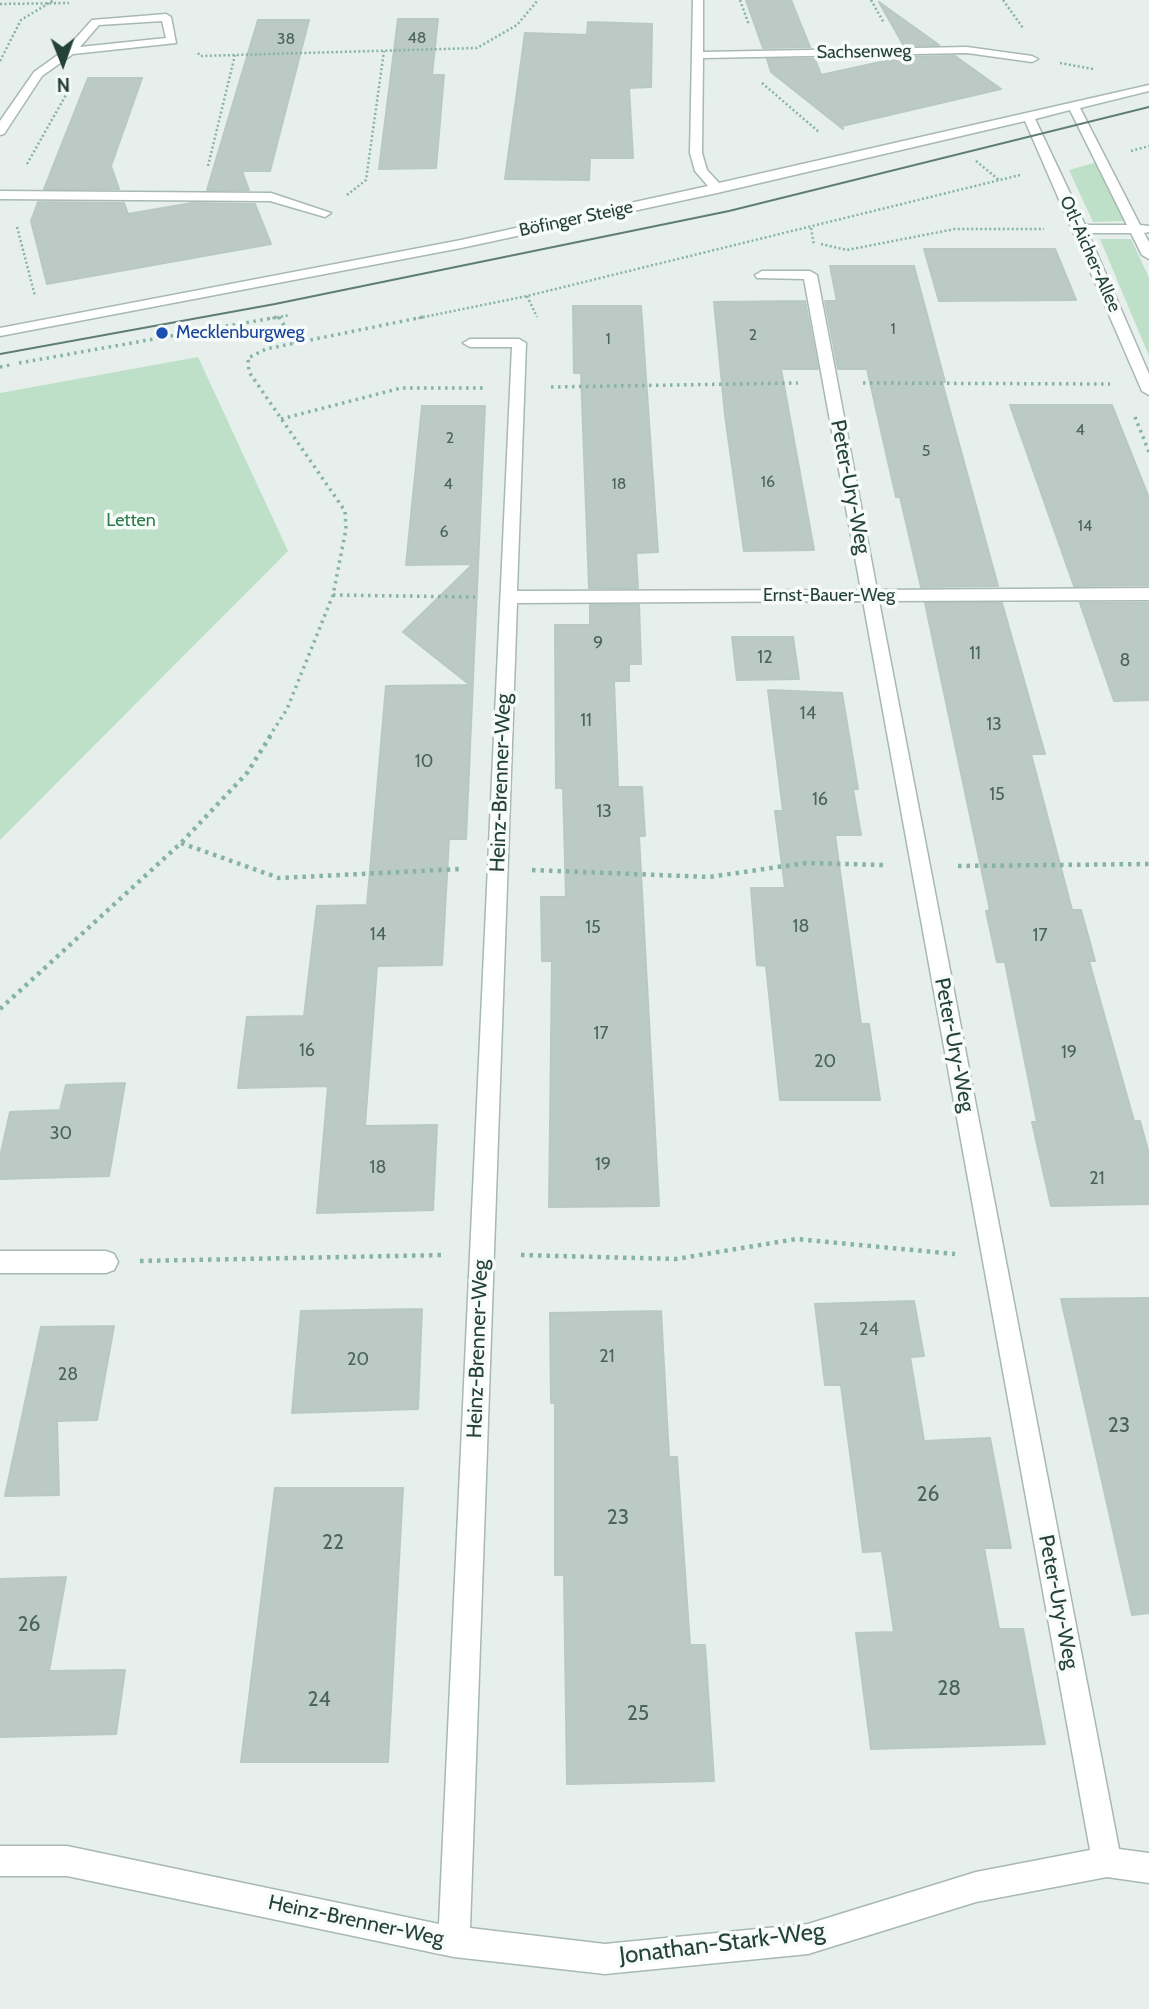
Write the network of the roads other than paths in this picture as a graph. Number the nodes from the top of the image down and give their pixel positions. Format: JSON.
{"nodes":[{"id":1,"x":698,"y":0,"type":"edge"},
{"id":2,"x":70,"y":51,"type":"junction"},
{"id":3,"x":696,"y":55,"type":"junction"},
{"id":4,"x":1032,"y":59,"type":"road end"},
{"id":5,"x":1149,"y":88,"type":"edge"},
{"id":6,"x":0,"y":97,"type":"edge"},
{"id":7,"x":20,"y":97,"type":"junction"},
{"id":8,"x":1074,"y":107,"type":"junction"},
{"id":9,"x":1028,"y":118,"type":"junction"},
{"id":10,"x":0,"y":131,"type":"edge"},
{"id":11,"x":717,"y":189,"type":"junction"},
{"id":12,"x":5,"y":195,"type":"edge"},
{"id":13,"x":325,"y":213,"type":"road end"},
{"id":14,"x":1080,"y":229,"type":"junction"},
{"id":15,"x":1143,"y":229,"type":"edge"},
{"id":16,"x":1149,"y":255,"type":"edge"},
{"id":17,"x":762,"y":275,"type":"dead end"},
{"id":18,"x":0,"y":332,"type":"edge"},
{"id":19,"x":470,"y":343,"type":"dead end"},
{"id":20,"x":1149,"y":391,"type":"edge"},
{"id":21,"x":1149,"y":594,"type":"edge"},
{"id":22,"x":871,"y":596,"type":"junction"},
{"id":23,"x":509,"y":597,"type":"junction"},
{"id":24,"x":0,"y":1262,"type":"edge"},
{"id":25,"x":106,"y":1262,"type":"road end"},
{"id":26,"x":0,"y":1861,"type":"edge"},
{"id":27,"x":1107,"y":1862,"type":"junction"},
{"id":28,"x":1149,"y":1868,"type":"edge"},
{"id":29,"x":454,"y":1942,"type":"junction"}],
"edges":[{"from":1,"to":3,"type":"street"},
{"from":2,"to":2,"type":"street"},
{"from":2,"to":7,"type":"street"},
{"from":3,"to":4,"type":"street","name":"Sachsenweg"},
{"from":3,"to":11,"type":"street"},
{"from":5,"to":8,"type":"street","name":"Böfinger Steige"},
{"from":6,"to":7,"type":"street"},
{"from":7,"to":10,"type":"street"},
{"from":8,"to":9,"type":"street","name":"Böfinger Steige"},
{"from":8,"to":15,"type":"street"},
{"from":9,"to":11,"type":"street","name":"Böfinger Steige"},
{"from":9,"to":14,"type":"street","name":"Otl-Aicher-Allee"},
{"from":11,"to":18,"type":"street","name":"Böfinger Steige"},
{"from":12,"to":13,"type":"street"},
{"from":14,"to":15,"type":"street"},
{"from":14,"to":20,"type":"street","name":"Otl-Aicher-Allee"},
{"from":15,"to":16,"type":"street"},
{"from":17,"to":22,"type":"street","name":"Peter-Ury-Weg"},
{"from":19,"to":23,"type":"street","name":"Heinz-Brenner-Weg"},
{"from":21,"to":22,"type":"street","name":"Ernst-Bauer-Weg"},
{"from":22,"to":23,"type":"street","name":"Ernst-Bauer-Weg"},
{"from":22,"to":27,"type":"street","name":"Peter-Ury-Weg"},
{"from":23,"to":29,"type":"street","name":"Heinz-Brenner-Weg"},
{"from":24,"to":25,"type":"street"},
{"from":26,"to":29,"type":"street","name":"Heinz-Brenner-Weg"},
{"from":27,"to":28,"type":"street","name":"Jonathan-Stark-Weg"},
{"from":27,"to":29,"type":"street","name":"Jonathan-Stark-Weg"}]}
